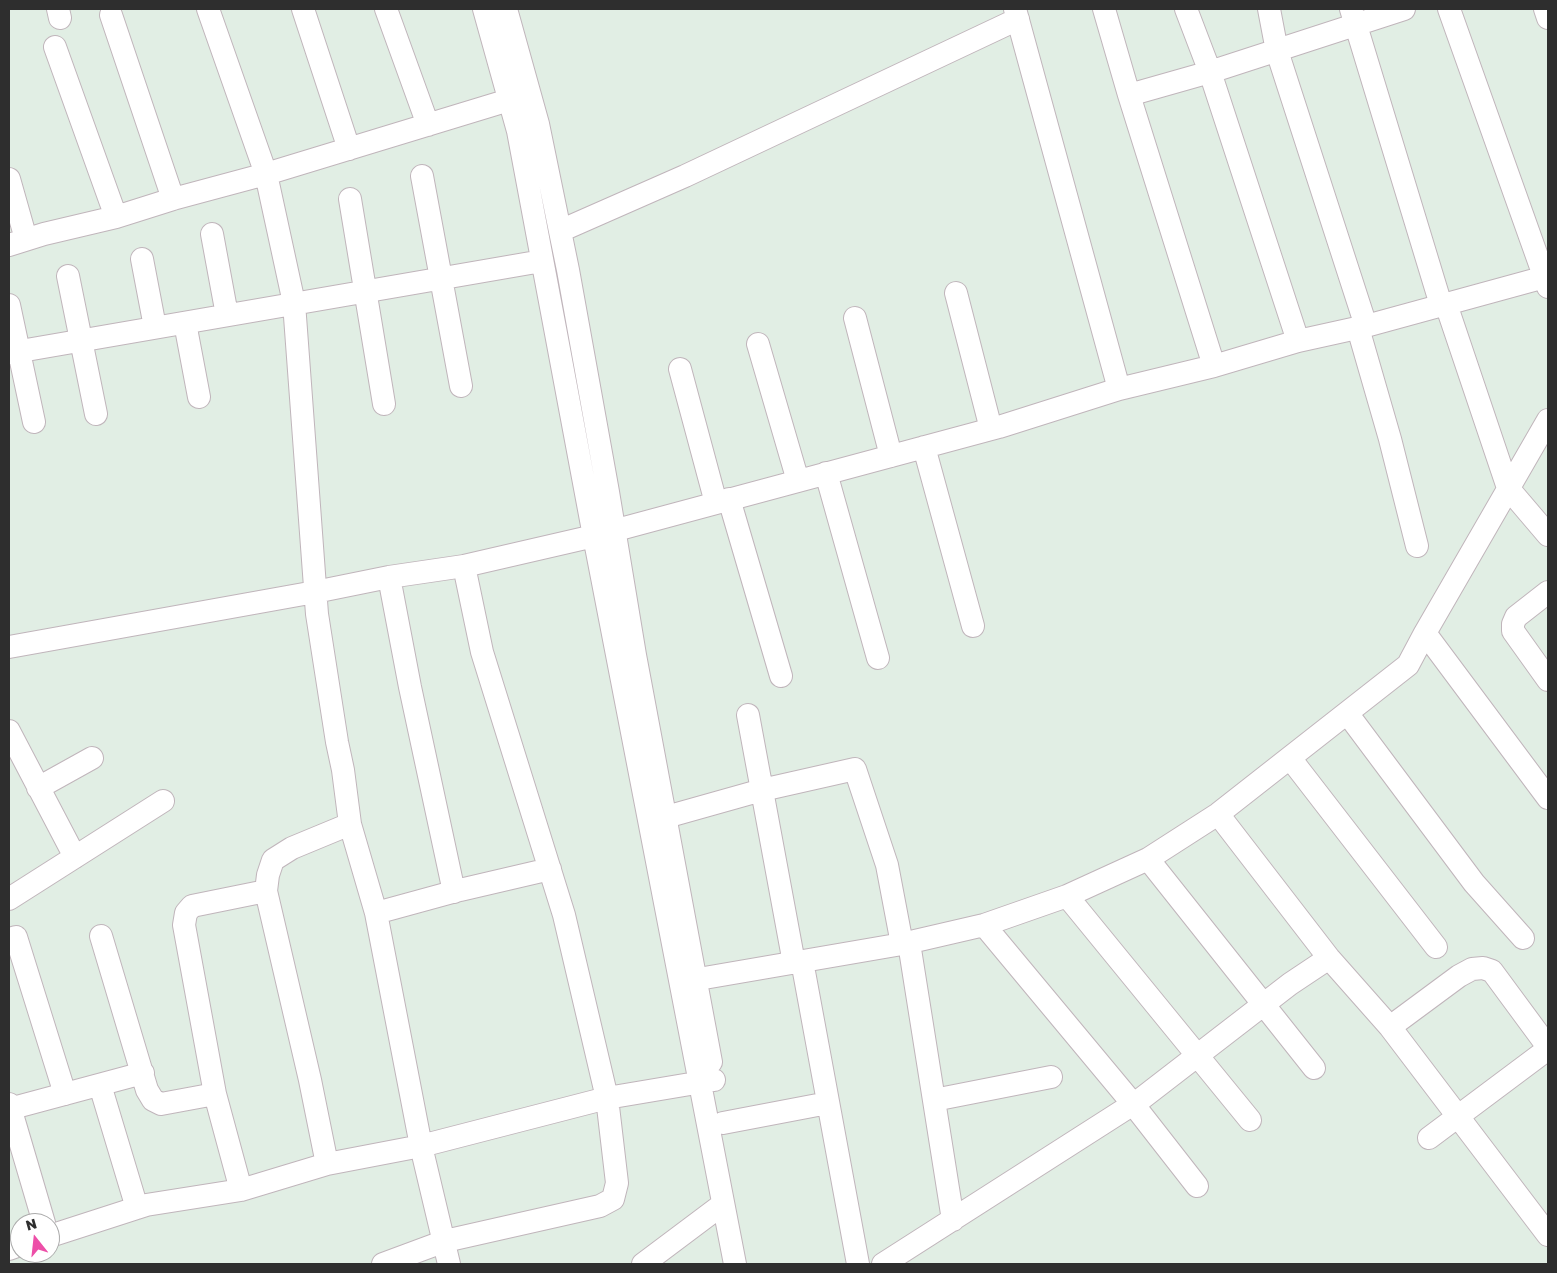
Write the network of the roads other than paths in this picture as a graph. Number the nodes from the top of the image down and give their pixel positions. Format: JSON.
{"nodes":[{"id":1,"x":208,"y":9,"type":"edge"},
{"id":2,"x":304,"y":9,"type":"edge"},
{"id":3,"x":386,"y":9,"type":"edge"},
{"id":4,"x":484,"y":9,"type":"edge"},
{"id":5,"x":506,"y":9,"type":"edge"},
{"id":6,"x":1104,"y":9,"type":"edge"},
{"id":7,"x":1186,"y":9,"type":"edge"},
{"id":8,"x":1269,"y":9,"type":"edge"},
{"id":9,"x":1404,"y":9,"type":"edge"},
{"id":10,"x":1449,"y":9,"type":"edge"},
{"id":11,"x":1545,"y":9,"type":"edge"},
{"id":12,"x":1016,"y":14,"type":"edge"},
{"id":13,"x":112,"y":15,"type":"dead end"},
{"id":14,"x":1353,"y":17,"type":"edge"},
{"id":15,"x":1548,"y":18,"type":"edge"},
{"id":16,"x":55,"y":47,"type":"dead end"},
{"id":17,"x":1277,"y":50,"type":"junction"},
{"id":18,"x":1210,"y":72,"type":"junction"},
{"id":19,"x":1129,"y":95,"type":"junction"},
{"id":20,"x":509,"y":100,"type":"junction"},
{"id":21,"x":428,"y":125,"type":"junction"},
{"id":22,"x":349,"y":149,"type":"junction"},
{"id":23,"x":266,"y":174,"type":"junction"},
{"id":24,"x":422,"y":176,"type":"dead end"},
{"id":25,"x":9,"y":179,"type":"edge"},
{"id":26,"x":174,"y":199,"type":"junction"},
{"id":27,"x":350,"y":199,"type":"dead end"},
{"id":28,"x":116,"y":217,"type":"junction"},
{"id":29,"x":560,"y":231,"type":"junction"},
{"id":30,"x":212,"y":234,"type":"dead end"},
{"id":31,"x":18,"y":242,"type":"edge"},
{"id":32,"x":142,"y":259,"type":"dead end"},
{"id":33,"x":542,"y":261,"type":"junction"},
{"id":34,"x":68,"y":276,"type":"dead end"},
{"id":35,"x":441,"y":278,"type":"junction"},
{"id":36,"x":1546,"y":282,"type":"edge"},
{"id":37,"x":366,"y":291,"type":"junction"},
{"id":38,"x":956,"y":293,"type":"dead end"},
{"id":39,"x":294,"y":303,"type":"junction"},
{"id":40,"x":9,"y":305,"type":"edge"},
{"id":41,"x":1443,"y":305,"type":"junction"},
{"id":42,"x":227,"y":314,"type":"junction"},
{"id":43,"x":855,"y":318,"type":"dead end"},
{"id":44,"x":185,"y":323,"type":"junction"},
{"id":45,"x":155,"y":327,"type":"junction"},
{"id":46,"x":1362,"y":327,"type":"junction"},
{"id":47,"x":81,"y":340,"type":"junction"},
{"id":48,"x":1298,"y":341,"type":"junction"},
{"id":49,"x":758,"y":344,"type":"dead end"},
{"id":50,"x":14,"y":352,"type":"edge"},
{"id":51,"x":1214,"y":366,"type":"junction"},
{"id":52,"x":680,"y":369,"type":"dead end"},
{"id":53,"x":462,"y":386,"type":"dead end"},
{"id":54,"x":1119,"y":389,"type":"junction"},
{"id":55,"x":199,"y":398,"type":"dead end"},
{"id":56,"x":384,"y":404,"type":"dead end"},
{"id":57,"x":96,"y":414,"type":"dead end"},
{"id":58,"x":1548,"y":420,"type":"edge"},
{"id":59,"x":34,"y":422,"type":"dead end"},
{"id":60,"x":991,"y":429,"type":"junction"},
{"id":61,"x":924,"y":447,"type":"junction"},
{"id":62,"x":891,"y":456,"type":"junction"},
{"id":63,"x":826,"y":473,"type":"junction"},
{"id":64,"x":798,"y":481,"type":"junction"},
{"id":65,"x":1508,"y":488,"type":"junction"},
{"id":66,"x":722,"y":501,"type":"junction"},
{"id":67,"x":604,"y":532,"type":"junction"},
{"id":68,"x":1548,"y":535,"type":"edge"},
{"id":69,"x":1417,"y":546,"type":"dead end"},
{"id":70,"x":464,"y":566,"type":"junction"},
{"id":71,"x":389,"y":577,"type":"junction"},
{"id":72,"x":315,"y":592,"type":"junction"},
{"id":73,"x":1548,"y":592,"type":"edge"},
{"id":74,"x":973,"y":626,"type":"dead end"},
{"id":75,"x":1425,"y":633,"type":"junction"},
{"id":76,"x":9,"y":647,"type":"edge"},
{"id":77,"x":878,"y":658,"type":"dead end"},
{"id":78,"x":781,"y":676,"type":"dead end"},
{"id":79,"x":1548,"y":680,"type":"edge"},
{"id":80,"x":1347,"y":713,"type":"junction"},
{"id":81,"x":748,"y":715,"type":"dead end"},
{"id":82,"x":9,"y":731,"type":"edge"},
{"id":83,"x":92,"y":758,"type":"dead end"},
{"id":84,"x":1290,"y":758,"type":"junction"},
{"id":85,"x":38,"y":788,"type":"junction"},
{"id":86,"x":762,"y":790,"type":"junction"},
{"id":87,"x":1548,"y":798,"type":"edge"},
{"id":88,"x":163,"y":802,"type":"dead end"},
{"id":89,"x":1218,"y":814,"type":"junction"},
{"id":90,"x":666,"y":817,"type":"junction"},
{"id":91,"x":350,"y":824,"type":"junction"},
{"id":92,"x":75,"y":858,"type":"junction"},
{"id":93,"x":1148,"y":860,"type":"junction"},
{"id":94,"x":550,"y":869,"type":"junction"},
{"id":95,"x":266,"y":891,"type":"junction"},
{"id":96,"x":454,"y":892,"type":"junction"},
{"id":97,"x":1067,"y":896,"type":"junction"},
{"id":98,"x":9,"y":900,"type":"edge"},
{"id":99,"x":376,"y":913,"type":"junction"},
{"id":100,"x":984,"y":925,"type":"junction"},
{"id":101,"x":11,"y":931,"type":"edge"},
{"id":102,"x":101,"y":936,"type":"dead end"},
{"id":103,"x":1523,"y":938,"type":"dead end"},
{"id":104,"x":905,"y":943,"type":"junction"},
{"id":105,"x":1436,"y":947,"type":"dead end"},
{"id":106,"x":1329,"y":958,"type":"junction"},
{"id":107,"x":798,"y":962,"type":"junction"},
{"id":108,"x":688,"y":981,"type":"junction"},
{"id":109,"x":1263,"y":1005,"type":"junction"},
{"id":110,"x":1390,"y":1027,"type":"junction"},
{"id":111,"x":1548,"y":1048,"type":"edge"},
{"id":112,"x":1197,"y":1056,"type":"junction"},
{"id":113,"x":1314,"y":1068,"type":"dead end"},
{"id":114,"x":143,"y":1073,"type":"junction"},
{"id":115,"x":1051,"y":1078,"type":"dead end"},
{"id":116,"x":707,"y":1081,"type":"junction"},
{"id":117,"x":100,"y":1085,"type":"junction"},
{"id":118,"x":65,"y":1094,"type":"junction"},
{"id":119,"x":215,"y":1094,"type":"junction"},
{"id":120,"x":607,"y":1098,"type":"junction"},
{"id":121,"x":934,"y":1100,"type":"junction"},
{"id":122,"x":828,"y":1103,"type":"junction"},
{"id":123,"x":1133,"y":1104,"type":"junction"},
{"id":124,"x":9,"y":1107,"type":"edge"},
{"id":125,"x":1458,"y":1116,"type":"junction"},
{"id":126,"x":1250,"y":1120,"type":"dead end"},
{"id":127,"x":723,"y":1123,"type":"junction"},
{"id":128,"x":1429,"y":1138,"type":"dead end"},
{"id":129,"x":421,"y":1146,"type":"junction"},
{"id":130,"x":327,"y":1164,"type":"junction"},
{"id":131,"x":1197,"y":1186,"type":"dead end"},
{"id":132,"x":241,"y":1190,"type":"junction"},
{"id":133,"x":723,"y":1204,"type":"junction"},
{"id":134,"x":137,"y":1208,"type":"junction"},
{"id":135,"x":41,"y":1213,"type":"edge"},
{"id":136,"x":953,"y":1220,"type":"junction"},
{"id":137,"x":60,"y":1233,"type":"edge"},
{"id":138,"x":1548,"y":1235,"type":"edge"},
{"id":139,"x":445,"y":1241,"type":"junction"},
{"id":140,"x":383,"y":1264,"type":"edge"},
{"id":141,"x":449,"y":1264,"type":"edge"},
{"id":142,"x":643,"y":1264,"type":"edge"},
{"id":143,"x":735,"y":1264,"type":"edge"},
{"id":144,"x":748,"y":1264,"type":"edge"},
{"id":145,"x":858,"y":1264,"type":"edge"},
{"id":146,"x":883,"y":1264,"type":"edge"}],
"edges":[{"from":1,"to":23,"type":"street"},
{"from":2,"to":22,"type":"street"},
{"from":3,"to":21,"type":"street"},
{"from":4,"to":20,"type":"street"},
{"from":5,"to":29,"type":"street"},
{"from":6,"to":19,"type":"street"},
{"from":7,"to":18,"type":"street"},
{"from":8,"to":17,"type":"street"},
{"from":9,"to":14,"type":"street"},
{"from":10,"to":36,"type":"street"},
{"from":11,"to":15,"type":"street"},
{"from":12,"to":29,"type":"street"},
{"from":12,"to":54,"type":"street"},
{"from":13,"to":26,"type":"street"},
{"from":14,"to":17,"type":"street"},
{"from":14,"to":41,"type":"street"},
{"from":16,"to":28,"type":"street"},
{"from":17,"to":18,"type":"street"},
{"from":17,"to":46,"type":"street"},
{"from":18,"to":19,"type":"street"},
{"from":18,"to":48,"type":"street"},
{"from":19,"to":51,"type":"street"},
{"from":20,"to":21,"type":"street"},
{"from":20,"to":33,"type":"street"},
{"from":21,"to":22,"type":"street"},
{"from":22,"to":23,"type":"street"},
{"from":23,"to":26,"type":"street"},
{"from":23,"to":39,"type":"street"},
{"from":24,"to":35,"type":"street"},
{"from":25,"to":31,"type":"street"},
{"from":26,"to":28,"type":"street"},
{"from":27,"to":37,"type":"street"},
{"from":28,"to":31,"type":"street"},
{"from":29,"to":67,"type":"street"},
{"from":30,"to":42,"type":"street"},
{"from":32,"to":45,"type":"street"},
{"from":33,"to":35,"type":"street"},
{"from":33,"to":67,"type":"street"},
{"from":34,"to":47,"type":"street"},
{"from":35,"to":37,"type":"street"},
{"from":35,"to":53,"type":"street"},
{"from":36,"to":41,"type":"street"},
{"from":37,"to":39,"type":"street"},
{"from":37,"to":56,"type":"street"},
{"from":38,"to":60,"type":"street"},
{"from":39,"to":42,"type":"street"},
{"from":39,"to":72,"type":"street"},
{"from":40,"to":50,"type":"street"},
{"from":41,"to":46,"type":"street"},
{"from":41,"to":65,"type":"street"},
{"from":42,"to":44,"type":"street"},
{"from":43,"to":62,"type":"street"},
{"from":44,"to":45,"type":"street"},
{"from":44,"to":55,"type":"street"},
{"from":45,"to":47,"type":"street"},
{"from":46,"to":48,"type":"street"},
{"from":46,"to":69,"type":"street"},
{"from":47,"to":50,"type":"street"},
{"from":47,"to":57,"type":"street"},
{"from":48,"to":51,"type":"street"},
{"from":49,"to":64,"type":"street"},
{"from":50,"to":59,"type":"street"},
{"from":51,"to":54,"type":"street"},
{"from":52,"to":66,"type":"street"},
{"from":54,"to":60,"type":"street"},
{"from":58,"to":65,"type":"street"},
{"from":60,"to":61,"type":"street"},
{"from":61,"to":62,"type":"street"},
{"from":61,"to":74,"type":"street"},
{"from":62,"to":63,"type":"street"},
{"from":63,"to":64,"type":"street"},
{"from":63,"to":77,"type":"street"},
{"from":64,"to":66,"type":"street"},
{"from":65,"to":68,"type":"street"},
{"from":65,"to":75,"type":"street"},
{"from":66,"to":67,"type":"street"},
{"from":66,"to":78,"type":"street"},
{"from":67,"to":70,"type":"street"},
{"from":67,"to":90,"type":"street"},
{"from":67,"to":108,"type":"street"},
{"from":70,"to":71,"type":"street"},
{"from":70,"to":94,"type":"street"},
{"from":71,"to":72,"type":"street"},
{"from":71,"to":96,"type":"street"},
{"from":72,"to":76,"type":"street"},
{"from":72,"to":91,"type":"street"},
{"from":73,"to":79,"type":"street"},
{"from":75,"to":80,"type":"street"},
{"from":75,"to":87,"type":"street"},
{"from":80,"to":84,"type":"street"},
{"from":80,"to":103,"type":"street"},
{"from":81,"to":86,"type":"street"},
{"from":82,"to":85,"type":"street"},
{"from":83,"to":85,"type":"street"},
{"from":84,"to":89,"type":"street"},
{"from":84,"to":105,"type":"street"},
{"from":85,"to":92,"type":"street"},
{"from":86,"to":90,"type":"street"},
{"from":86,"to":104,"type":"street"},
{"from":86,"to":107,"type":"street"},
{"from":88,"to":92,"type":"street"},
{"from":89,"to":93,"type":"street"},
{"from":89,"to":106,"type":"street"},
{"from":90,"to":108,"type":"street"},
{"from":91,"to":95,"type":"street"},
{"from":91,"to":99,"type":"street"},
{"from":92,"to":98,"type":"street"},
{"from":93,"to":97,"type":"street"},
{"from":93,"to":109,"type":"street"},
{"from":94,"to":96,"type":"street"},
{"from":94,"to":120,"type":"street"},
{"from":95,"to":119,"type":"street"},
{"from":95,"to":130,"type":"street"},
{"from":96,"to":99,"type":"street"},
{"from":97,"to":100,"type":"street"},
{"from":97,"to":112,"type":"street"},
{"from":99,"to":129,"type":"street"},
{"from":100,"to":104,"type":"street"},
{"from":100,"to":123,"type":"street"},
{"from":101,"to":118,"type":"street"},
{"from":102,"to":114,"type":"street"},
{"from":104,"to":107,"type":"street"},
{"from":104,"to":121,"type":"street"},
{"from":106,"to":109,"type":"street"},
{"from":106,"to":110,"type":"street"},
{"from":107,"to":108,"type":"street"},
{"from":107,"to":122,"type":"street"},
{"from":108,"to":116,"type":"street"},
{"from":109,"to":112,"type":"street"},
{"from":109,"to":113,"type":"street"},
{"from":110,"to":111,"type":"street"},
{"from":110,"to":125,"type":"street"},
{"from":111,"to":125,"type":"street"},
{"from":112,"to":123,"type":"street"},
{"from":112,"to":126,"type":"street"},
{"from":114,"to":117,"type":"street"},
{"from":114,"to":119,"type":"street"},
{"from":115,"to":121,"type":"street"},
{"from":116,"to":120,"type":"street"},
{"from":116,"to":127,"type":"street"},
{"from":116,"to":133,"type":"street"},
{"from":117,"to":118,"type":"street"},
{"from":117,"to":134,"type":"street"},
{"from":118,"to":124,"type":"street"},
{"from":119,"to":132,"type":"street"},
{"from":120,"to":129,"type":"street"},
{"from":120,"to":139,"type":"street"},
{"from":121,"to":136,"type":"street"},
{"from":122,"to":127,"type":"street"},
{"from":122,"to":145,"type":"street"},
{"from":123,"to":131,"type":"street"},
{"from":123,"to":136,"type":"street"},
{"from":124,"to":135,"type":"street"},
{"from":125,"to":128,"type":"street"},
{"from":125,"to":138,"type":"street"},
{"from":127,"to":144,"type":"street"},
{"from":129,"to":130,"type":"street"},
{"from":129,"to":139,"type":"street"},
{"from":130,"to":132,"type":"street"},
{"from":132,"to":134,"type":"street"},
{"from":133,"to":142,"type":"street"},
{"from":133,"to":143,"type":"street"},
{"from":134,"to":137,"type":"street"},
{"from":136,"to":146,"type":"street"},
{"from":139,"to":140,"type":"street"},
{"from":139,"to":141,"type":"street"}]}
